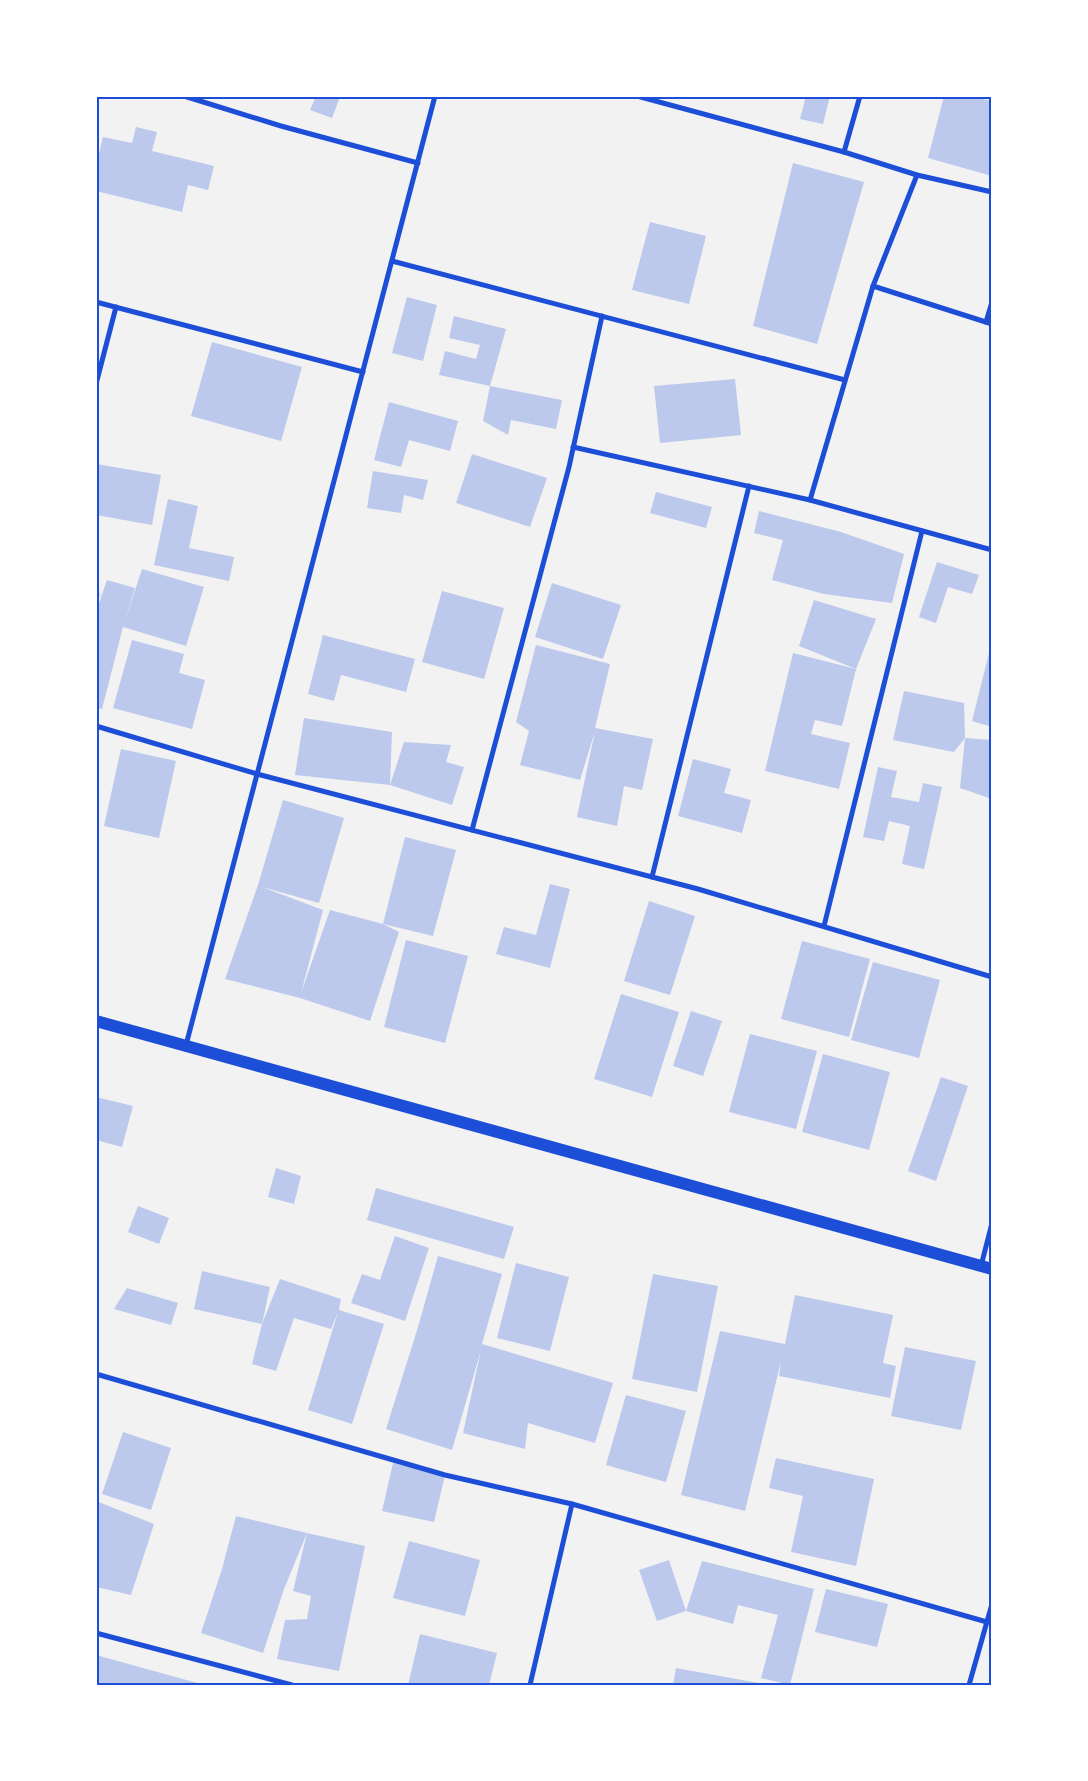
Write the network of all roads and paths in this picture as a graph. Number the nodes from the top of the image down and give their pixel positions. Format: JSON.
{"nodes":[{"id":1,"x":184,"y":96,"type":"edge"},
{"id":2,"x":435,"y":96,"type":"edge"},
{"id":3,"x":637,"y":96,"type":"edge"},
{"id":4,"x":860,"y":96,"type":"edge"},
{"id":5,"x":656,"y":99,"type":"edge"},
{"id":6,"x":844,"y":152,"type":"junction"},
{"id":7,"x":418,"y":163,"type":"junction"},
{"id":8,"x":917,"y":175,"type":"junction"},
{"id":9,"x":992,"y":192,"type":"edge"},
{"id":10,"x":392,"y":261,"type":"junction"},
{"id":11,"x":873,"y":286,"type":"junction"},
{"id":12,"x":96,"y":302,"type":"edge"},
{"id":13,"x":992,"y":302,"type":"edge"},
{"id":14,"x":116,"y":307,"type":"junction"},
{"id":15,"x":602,"y":316,"type":"junction"},
{"id":16,"x":989,"y":323,"type":"edge"},
{"id":17,"x":363,"y":372,"type":"junction"},
{"id":18,"x":845,"y":380,"type":"junction"},
{"id":19,"x":96,"y":384,"type":"edge"},
{"id":20,"x":573,"y":447,"type":"junction"},
{"id":21,"x":749,"y":486,"type":"junction"},
{"id":22,"x":810,"y":500,"type":"junction"},
{"id":23,"x":922,"y":530,"type":"junction"},
{"id":24,"x":992,"y":550,"type":"edge"},
{"id":25,"x":96,"y":726,"type":"edge"},
{"id":26,"x":257,"y":774,"type":"junction"},
{"id":27,"x":472,"y":830,"type":"junction"},
{"id":28,"x":652,"y":877,"type":"junction"},
{"id":29,"x":824,"y":926,"type":"junction"},
{"id":30,"x":992,"y":977,"type":"edge"},
{"id":31,"x":96,"y":1021,"type":"edge"},
{"id":32,"x":186,"y":1046,"type":"junction"},
{"id":33,"x":992,"y":1223,"type":"edge"},
{"id":34,"x":986,"y":1268,"type":"edge"},
{"id":35,"x":96,"y":1374,"type":"edge"},
{"id":36,"x":572,"y":1504,"type":"junction"},
{"id":37,"x":992,"y":1604,"type":"edge"},
{"id":38,"x":987,"y":1622,"type":"junction"},
{"id":39,"x":96,"y":1633,"type":"edge"},
{"id":40,"x":292,"y":1685,"type":"edge"},
{"id":41,"x":530,"y":1685,"type":"edge"},
{"id":42,"x":969,"y":1685,"type":"edge"}],
"edges":[{"from":1,"to":7,"type":"street"},
{"from":2,"to":7,"type":"street"},
{"from":3,"to":5,"type":"street"},
{"from":4,"to":6,"type":"street"},
{"from":5,"to":6,"type":"street"},
{"from":6,"to":8,"type":"street"},
{"from":7,"to":10,"type":"street"},
{"from":8,"to":9,"type":"street"},
{"from":8,"to":11,"type":"street"},
{"from":10,"to":15,"type":"street"},
{"from":10,"to":17,"type":"street"},
{"from":11,"to":16,"type":"street"},
{"from":11,"to":18,"type":"street"},
{"from":12,"to":14,"type":"street"},
{"from":13,"to":16,"type":"street"},
{"from":14,"to":17,"type":"street"},
{"from":14,"to":19,"type":"street"},
{"from":15,"to":18,"type":"street"},
{"from":15,"to":20,"type":"street"},
{"from":17,"to":26,"type":"street"},
{"from":18,"to":22,"type":"street"},
{"from":20,"to":21,"type":"street"},
{"from":20,"to":27,"type":"street"},
{"from":21,"to":22,"type":"street"},
{"from":21,"to":28,"type":"street"},
{"from":22,"to":23,"type":"street"},
{"from":23,"to":24,"type":"street"},
{"from":23,"to":29,"type":"street"},
{"from":25,"to":26,"type":"street"},
{"from":26,"to":27,"type":"street"},
{"from":26,"to":32,"type":"street"},
{"from":27,"to":28,"type":"street"},
{"from":28,"to":29,"type":"street"},
{"from":29,"to":30,"type":"street"},
{"from":31,"to":32,"type":"main road"},
{"from":32,"to":34,"type":"main road"},
{"from":33,"to":34,"type":"street"},
{"from":35,"to":36,"type":"street"},
{"from":36,"to":38,"type":"street"},
{"from":36,"to":41,"type":"street"},
{"from":37,"to":38,"type":"street"},
{"from":38,"to":42,"type":"street"},
{"from":39,"to":40,"type":"street"}]}
